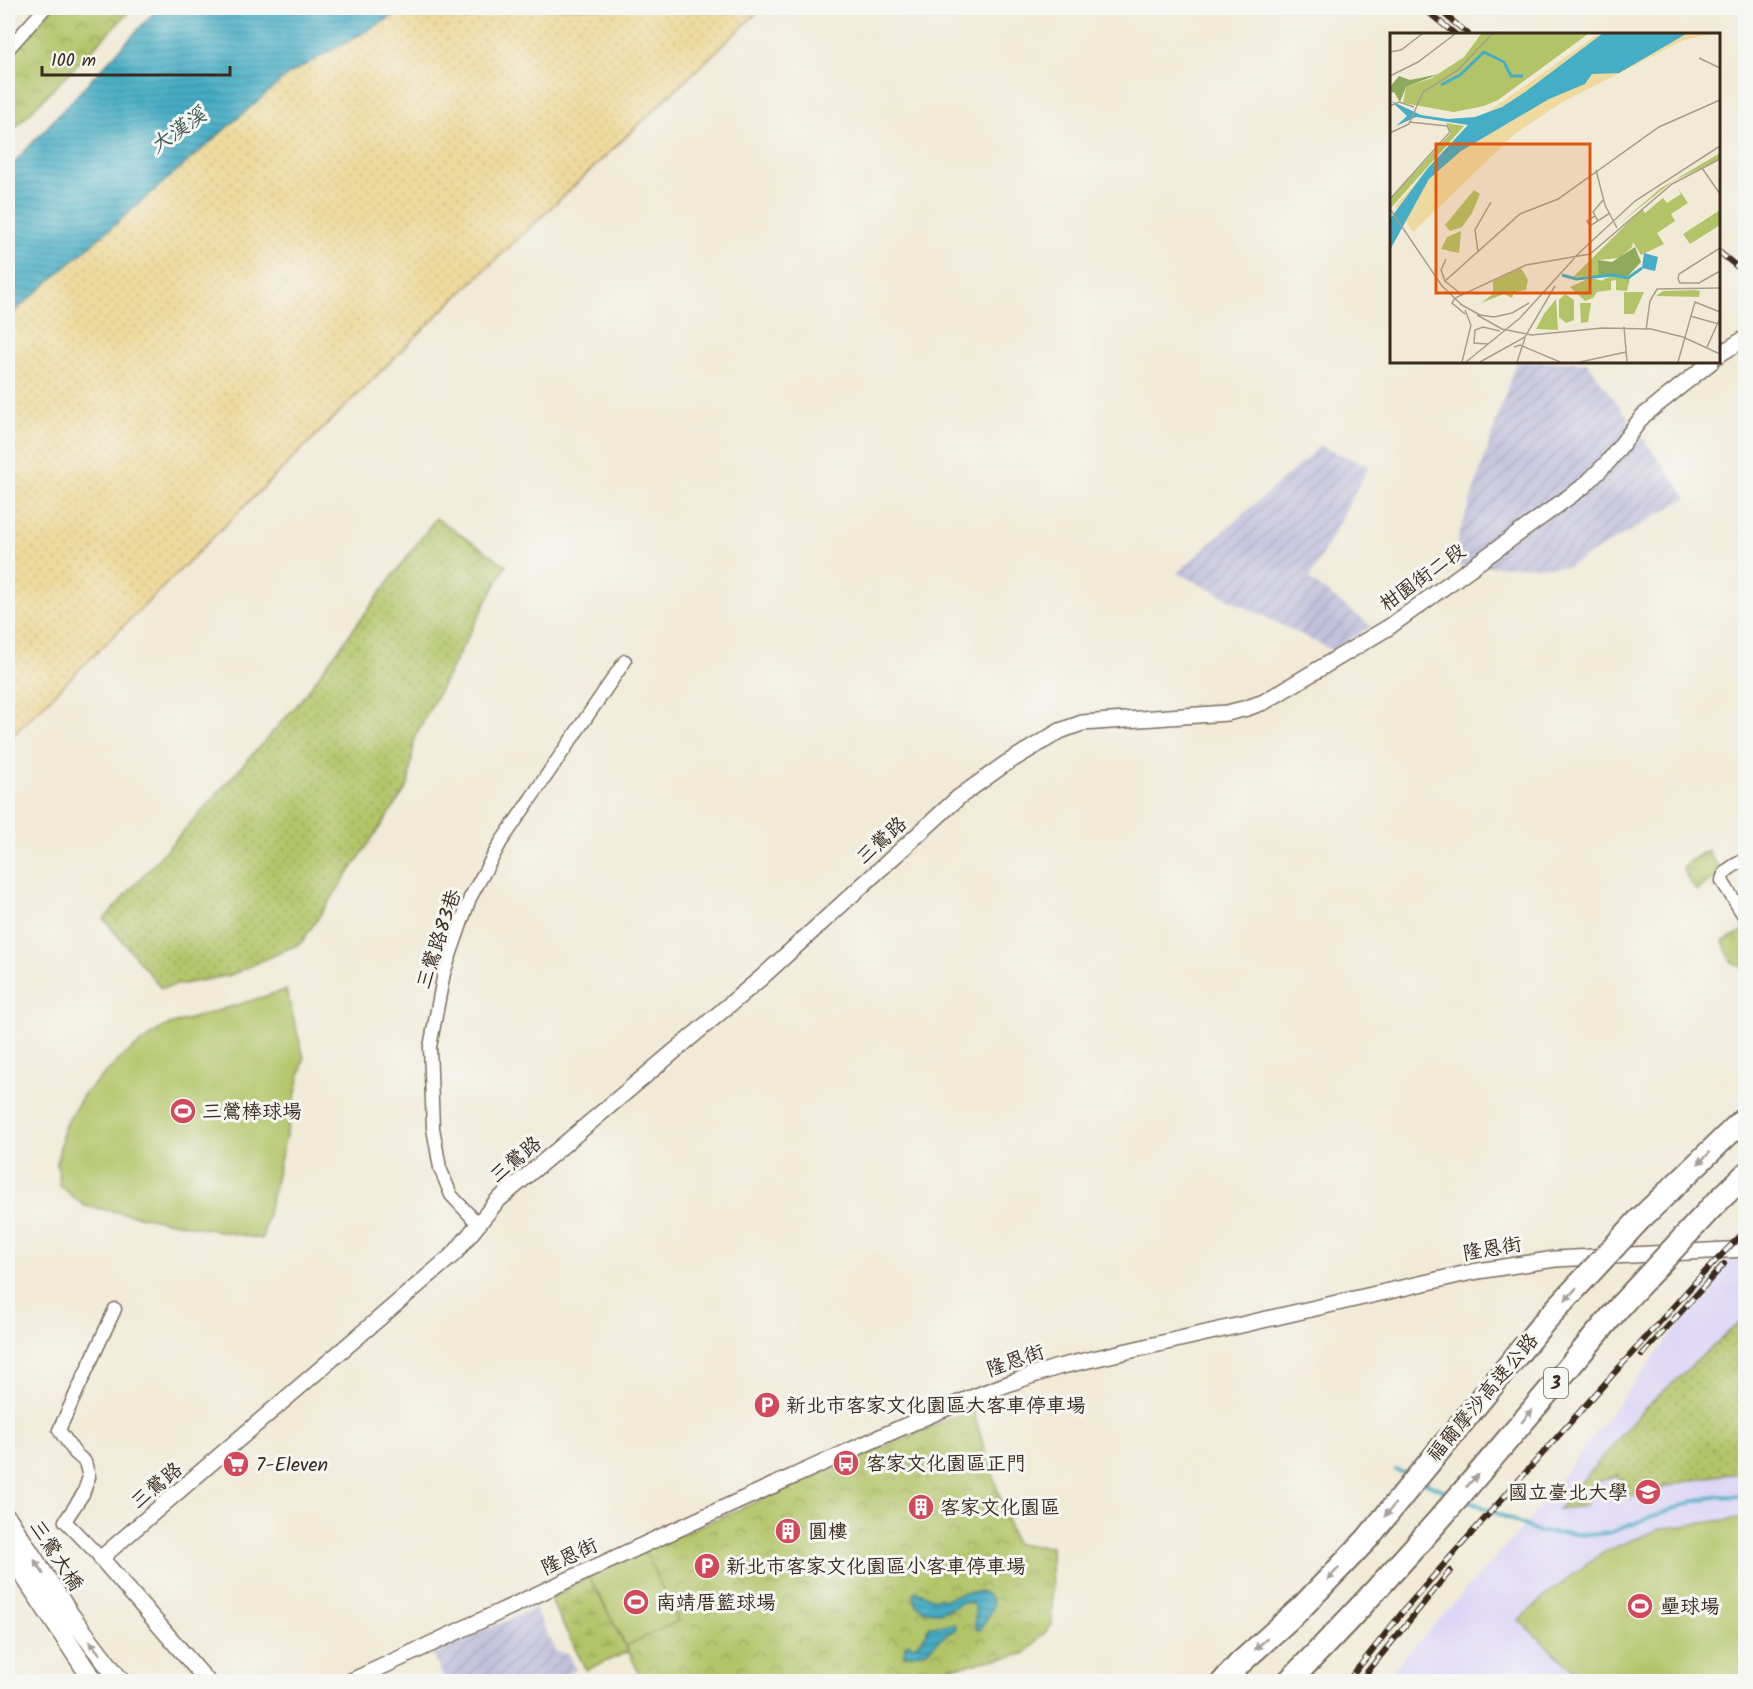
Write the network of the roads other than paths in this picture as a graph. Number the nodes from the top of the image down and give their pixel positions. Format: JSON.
{"nodes":[{"id":1,"x":45,"y":8,"type":"edge"},
{"id":2,"x":13,"y":36,"type":"edge"},
{"id":3,"x":8,"y":49,"type":"edge"},
{"id":4,"x":1746,"y":338,"type":"edge"},
{"id":5,"x":1720,"y":354,"type":"edge"},
{"id":6,"x":1710,"y":363,"type":"edge"},
{"id":7,"x":625,"y":662,"type":"dead end"},
{"id":8,"x":1103,"y":721,"type":"joint"},
{"id":9,"x":1746,"y":859,"type":"edge"},
{"id":10,"x":1746,"y":919,"type":"edge"},
{"id":11,"x":1746,"y":1117,"type":"edge"},
{"id":12,"x":1746,"y":1174,"type":"edge"},
{"id":13,"x":478,"y":1224,"type":"junction"},
{"id":14,"x":1746,"y":1249,"type":"edge"},
{"id":15,"x":115,"y":1309,"type":"dead end"},
{"id":16,"x":8,"y":1519,"type":"edge"},
{"id":17,"x":8,"y":1551,"type":"edge"},
{"id":18,"x":101,"y":1558,"type":"junction"},
{"id":19,"x":1354,"y":1615,"type":"junction"},
{"id":20,"x":63,"y":1619,"type":"junction"},
{"id":21,"x":1239,"y":1664,"type":"junction"},
{"id":22,"x":94,"y":1682,"type":"edge"},
{"id":23,"x":121,"y":1682,"type":"edge"},
{"id":24,"x":208,"y":1682,"type":"edge"},
{"id":25,"x":350,"y":1682,"type":"edge"},
{"id":26,"x":1217,"y":1682,"type":"edge"},
{"id":27,"x":1223,"y":1682,"type":"edge"},
{"id":28,"x":1288,"y":1682,"type":"edge"},
{"id":29,"x":1311,"y":1682,"type":"edge"}],
"edges":[{"from":1,"to":2,"type":"street"},
{"from":2,"to":3,"type":"street"},
{"from":4,"to":5,"type":"street"},
{"from":6,"to":8,"type":"street","name":"柑園街二段"},
{"from":7,"to":13,"type":"street","name":"三鶯路83巷"},
{"from":8,"to":13,"type":"street","name":"三鶯路"},
{"from":9,"to":10,"type":"street"},
{"from":11,"to":21,"type":"highway","name":"福爾摩沙高速公路","number":"3","one_way":true,"bridge":true},
{"from":19,"to":12,"type":"highway","number":"3","one_way":true,"bridge":true},
{"from":13,"to":18,"type":"street","name":"三鶯路"},
{"from":14,"to":25,"type":"street","name":"隆恩街"},
{"from":15,"to":18,"type":"street"},
{"from":20,"to":16,"type":"main road","name":"三鶯大橋","one_way":true},
{"from":17,"to":20,"type":"main road","name":"三鶯大橋"},
{"from":18,"to":24,"type":"street"},
{"from":19,"to":28,"type":"highway","number":"3"},
{"from":19,"to":29,"type":"highway"},
{"from":20,"to":22,"type":"main road"},
{"from":23,"to":20,"type":"main road","one_way":true},
{"from":21,"to":26,"type":"highway"},
{"from":21,"to":27,"type":"highway","name":"福爾摩沙高速公路","number":"3"}]}
